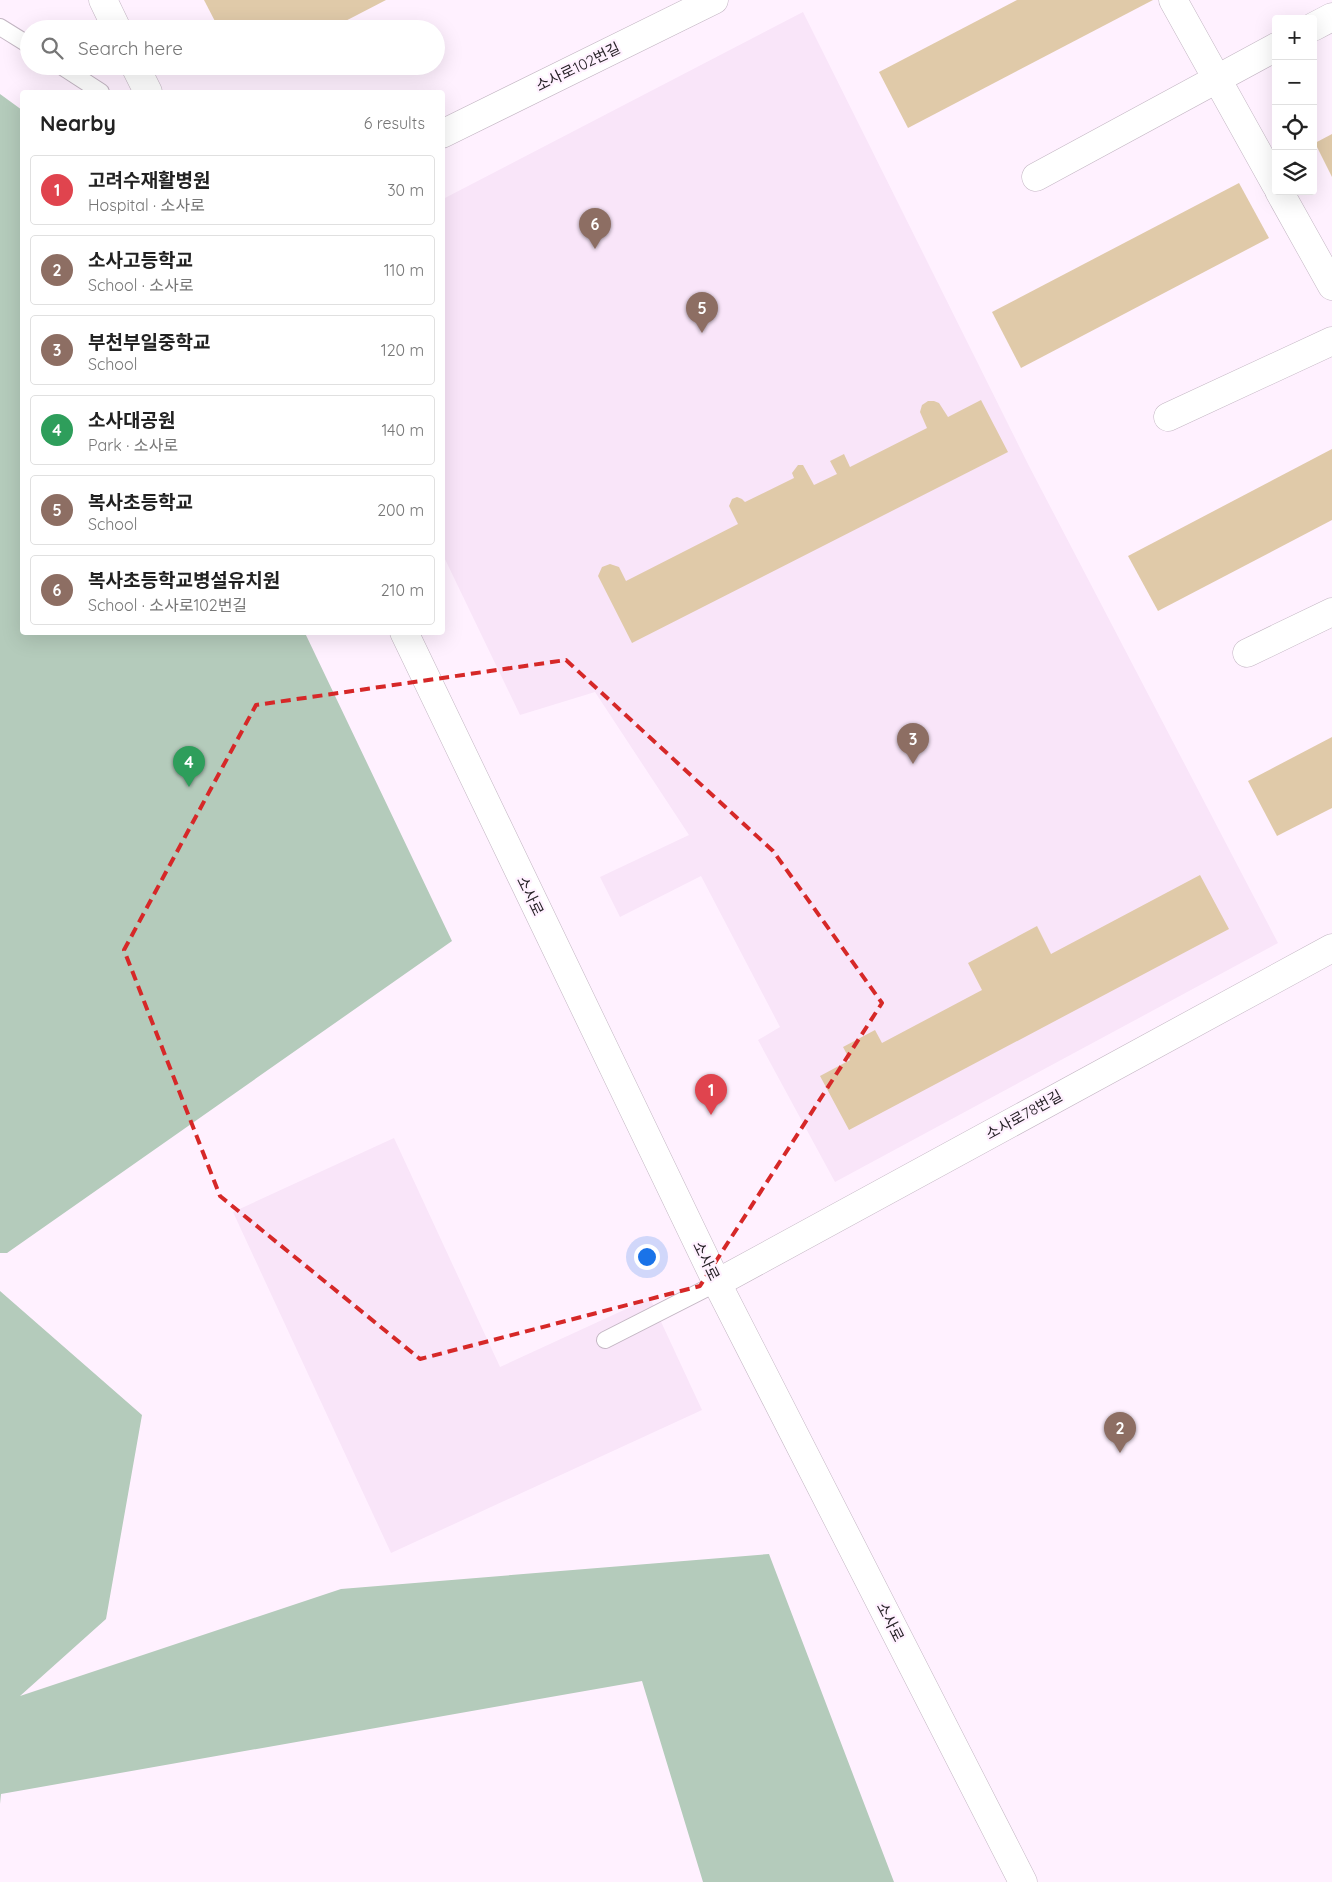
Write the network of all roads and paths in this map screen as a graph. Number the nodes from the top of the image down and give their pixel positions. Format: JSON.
{"nodes":[{"id":1,"x":103,"y":0,"type":"edge"},
{"id":2,"x":714,"y":0,"type":"edge"},
{"id":3,"x":1173,"y":0,"type":"edge"},
{"id":4,"x":1332,"y":17,"type":"edge"},
{"id":5,"x":113,"y":20,"type":"edge"},
{"id":6,"x":1317,"y":25,"type":"edge"},
{"id":7,"x":0,"y":27,"type":"edge"},
{"id":8,"x":20,"y":39,"type":"edge"},
{"id":9,"x":1272,"y":49,"type":"edge"},
{"id":10,"x":75,"y":75,"type":"edge"},
{"id":11,"x":140,"y":75,"type":"edge"},
{"id":12,"x":1217,"y":79,"type":"junction"},
{"id":13,"x":98,"y":90,"type":"edge"},
{"id":14,"x":147,"y":90,"type":"edge"},
{"id":15,"x":445,"y":133,"type":"edge"},
{"id":16,"x":1036,"y":177,"type":"dead end"},
{"id":17,"x":1272,"y":178,"type":"edge"},
{"id":18,"x":1281,"y":195,"type":"edge"},
{"id":19,"x":1332,"y":286,"type":"edge"},
{"id":20,"x":1332,"y":341,"type":"edge"},
{"id":21,"x":1168,"y":417,"type":"dead end"},
{"id":22,"x":1332,"y":612,"type":"edge"},
{"id":23,"x":405,"y":635,"type":"edge"},
{"id":24,"x":1247,"y":653,"type":"dead end"},
{"id":25,"x":1332,"y":948,"type":"edge"},
{"id":26,"x":717,"y":1283,"type":"junction"},
{"id":27,"x":605,"y":1340,"type":"dead end"},
{"id":28,"x":1023,"y":1882,"type":"edge"}],
"edges":[{"from":1,"to":5,"type":"street"},
{"from":2,"to":15,"type":"street","name":"소사로102번길"},
{"from":3,"to":12,"type":"street"},
{"from":4,"to":6,"type":"street"},
{"from":7,"to":8,"type":"lane"},
{"from":9,"to":12,"type":"street"},
{"from":10,"to":13,"type":"lane"},
{"from":11,"to":14,"type":"street"},
{"from":12,"to":16,"type":"street"},
{"from":12,"to":17,"type":"street"},
{"from":18,"to":19,"type":"street"},
{"from":20,"to":21,"type":"street"},
{"from":22,"to":24,"type":"street"},
{"from":23,"to":26,"type":"street","name":"소사로"},
{"from":25,"to":26,"type":"street","name":"소사로78번길"},
{"from":26,"to":27,"type":"lane"},
{"from":26,"to":28,"type":"street","name":"소사로"}]}
